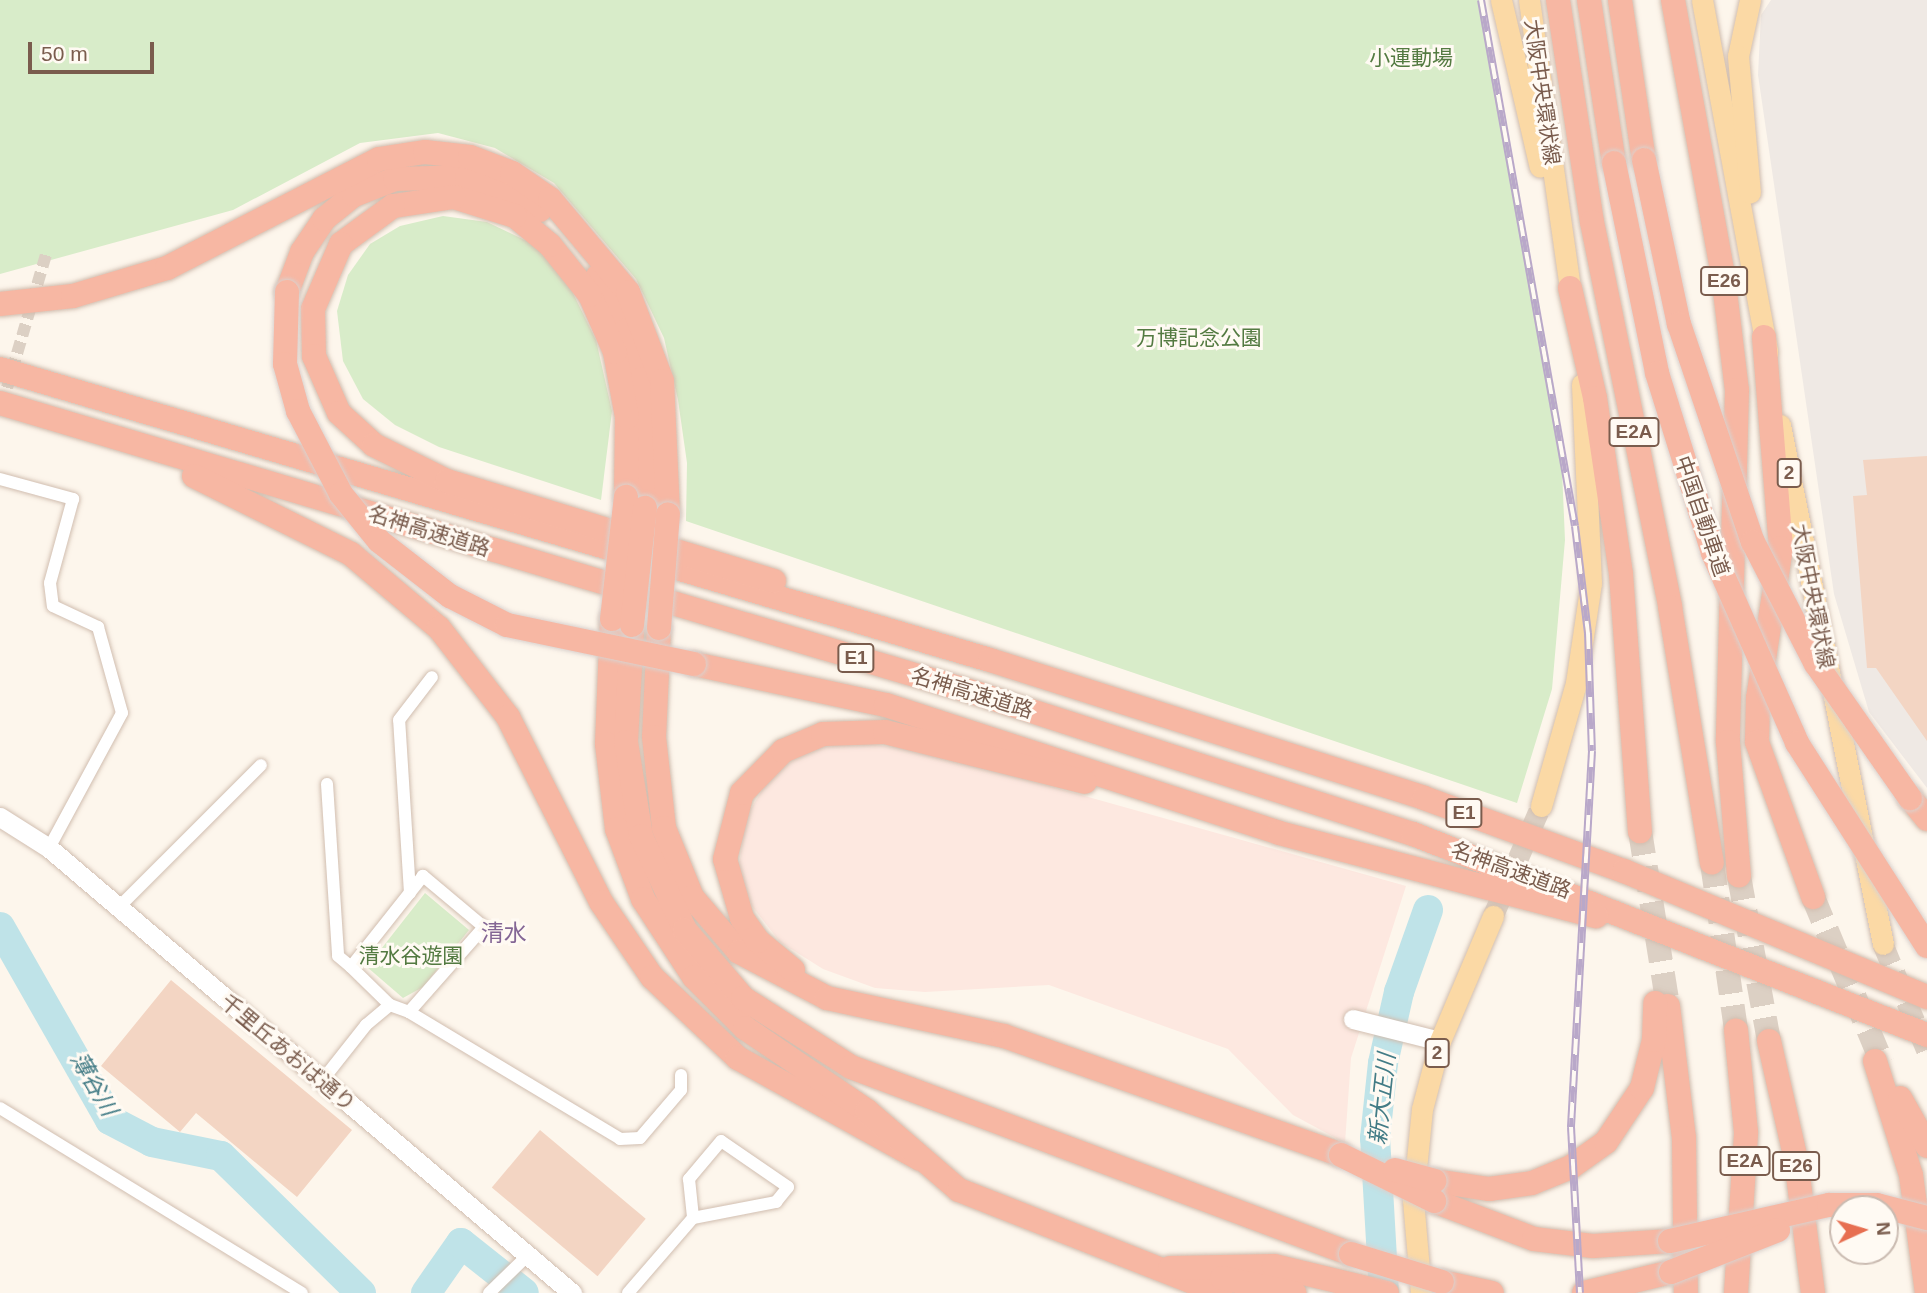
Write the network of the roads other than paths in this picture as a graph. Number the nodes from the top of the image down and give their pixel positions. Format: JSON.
{"nodes":[{"id":1,"x":1502,"y":0,"type":"edge"},
{"id":2,"x":1530,"y":0,"type":"edge"},
{"id":3,"x":1558,"y":0,"type":"edge"},
{"id":4,"x":1589,"y":0,"type":"edge"},
{"id":5,"x":1620,"y":0,"type":"edge"},
{"id":6,"x":1673,"y":0,"type":"edge"},
{"id":7,"x":1702,"y":0,"type":"edge"},
{"id":8,"x":1750,"y":0,"type":"edge"},
{"id":9,"x":550,"y":199,"type":"junction"},
{"id":10,"x":1562,"y":236,"type":"junction"},
{"id":11,"x":1752,"y":270,"type":"junction"},
{"id":12,"x":1570,"y":288,"type":"junction"},
{"id":13,"x":0,"y":304,"type":"edge"},
{"id":14,"x":1764,"y":337,"type":"junction"},
{"id":15,"x":636,"y":354,"type":"junction"},
{"id":16,"x":0,"y":369,"type":"edge"},
{"id":17,"x":0,"y":403,"type":"edge"},
{"id":18,"x":0,"y":415,"type":"edge"},
{"id":19,"x":0,"y":479,"type":"edge"},
{"id":20,"x":646,"y":506,"type":"junction"},
{"id":21,"x":622,"y":622,"type":"junction"},
{"id":22,"x":990,"y":660,"type":"junction"},
{"id":23,"x":432,"y":677,"type":"dead end"},
{"id":24,"x":261,"y":765,"type":"dead end"},
{"id":25,"x":327,"y":784,"type":"dead end"},
{"id":26,"x":1541,"y":806,"type":"tunnel mouth"},
{"id":27,"x":1198,"y":808,"type":"junction"},
{"id":28,"x":0,"y":817,"type":"edge"},
{"id":29,"x":1927,"y":819,"type":"edge"},
{"id":30,"x":1640,"y":831,"type":"tunnel mouth"},
{"id":31,"x":48,"y":848,"type":"junction"},
{"id":32,"x":1712,"y":863,"type":"tunnel mouth"},
{"id":33,"x":1739,"y":876,"type":"tunnel mouth"},
{"id":34,"x":410,"y":892,"type":"junction"},
{"id":35,"x":1813,"y":897,"type":"tunnel mouth"},
{"id":36,"x":118,"y":908,"type":"junction"},
{"id":37,"x":1493,"y":916,"type":"tunnel mouth"},
{"id":38,"x":1702,"y":943,"type":"junction"},
{"id":39,"x":1883,"y":944,"type":"tunnel mouth"},
{"id":40,"x":1927,"y":946,"type":"edge"},
{"id":41,"x":351,"y":967,"type":"junction"},
{"id":42,"x":1927,"y":997,"type":"edge"},
{"id":43,"x":390,"y":1005,"type":"junction"},
{"id":44,"x":409,"y":1012,"type":"junction"},
{"id":45,"x":915,"y":1016,"type":"junction"},
{"id":46,"x":1353,"y":1019,"type":"dead end"},
{"id":47,"x":1736,"y":1030,"type":"tunnel mouth"},
{"id":48,"x":1927,"y":1035,"type":"edge"},
{"id":49,"x":1440,"y":1041,"type":"junction"},
{"id":50,"x":1769,"y":1041,"type":"tunnel mouth"},
{"id":51,"x":681,"y":1075,"type":"dead end"},
{"id":52,"x":321,"y":1082,"type":"junction"},
{"id":53,"x":0,"y":1108,"type":"edge"},
{"id":54,"x":1927,"y":1146,"type":"edge"},
{"id":55,"x":920,"y":1159,"type":"junction"},
{"id":56,"x":1435,"y":1191,"type":"junction"},
{"id":57,"x":693,"y":1218,"type":"junction"},
{"id":58,"x":1927,"y":1218,"type":"edge"},
{"id":59,"x":1829,"y":1222,"type":"edge"},
{"id":60,"x":1899,"y":1226,"type":"edge"},
{"id":61,"x":1927,"y":1234,"type":"edge"},
{"id":62,"x":526,"y":1256,"type":"junction"},
{"id":63,"x":1152,"y":1266,"type":"junction"},
{"id":64,"x":1432,"y":1288,"type":"edge"},
{"id":65,"x":302,"y":1293,"type":"edge"},
{"id":66,"x":489,"y":1293,"type":"edge"},
{"id":67,"x":572,"y":1293,"type":"edge"},
{"id":68,"x":628,"y":1293,"type":"edge"},
{"id":69,"x":1220,"y":1293,"type":"edge"},
{"id":70,"x":1294,"y":1293,"type":"edge"},
{"id":71,"x":1387,"y":1293,"type":"edge"},
{"id":72,"x":1492,"y":1293,"type":"edge"},
{"id":73,"x":1584,"y":1293,"type":"edge"},
{"id":74,"x":1686,"y":1293,"type":"edge"},
{"id":75,"x":1736,"y":1293,"type":"edge"},
{"id":76,"x":1813,"y":1293,"type":"edge"},
{"id":77,"x":1927,"y":1293,"type":"edge"}],
"edges":[{"from":1,"to":10,"type":"main road"},
{"from":2,"to":10,"type":"main road","name":"大阪中央環状線"},
{"from":3,"to":32,"type":"highway","number":"E2A"},
{"from":4,"to":40,"type":"highway","name":"中国自動車道","number":"E2A","bridge":true},
{"from":5,"to":29,"type":"highway","name":"中国自動車道","bridge":true},
{"from":6,"to":33,"type":"highway","number":"E26"},
{"from":7,"to":11,"type":"main road","name":"大阪中央環状線","number":"2"},
{"from":8,"to":11,"type":"main road"},
{"from":9,"to":13,"type":"highway"},
{"from":9,"to":15,"type":"highway"},
{"from":9,"to":20,"type":"highway"},
{"from":10,"to":12,"type":"main road","name":"大阪中央環状線"},
{"from":11,"to":14,"type":"main road","name":"大阪中央環状線","number":"2"},
{"from":12,"to":26,"type":"main road","name":"大阪中央環状線"},
{"from":12,"to":30,"type":"highway"},
{"from":14,"to":35,"type":"highway"},
{"from":14,"to":39,"type":"main road","name":"大阪中央環状線","number":"2"},
{"from":15,"to":20,"type":"highway"},
{"from":15,"to":27,"type":"highway","bridge":true},
{"from":16,"to":22,"type":"highway","name":"名神高速道路","number":"E1"},
{"from":17,"to":38,"type":"highway","name":"名神高速道路","number":"E1"},
{"from":18,"to":55,"type":"highway"},
{"from":19,"to":31,"type":"street"},
{"from":20,"to":21,"type":"highway","bridge":true},
{"from":20,"to":22,"type":"highway"},
{"from":20,"to":45,"type":"highway","bridge":true},
{"from":21,"to":55,"type":"highway"},
{"from":21,"to":64,"type":"highway","bridge":true},
{"from":22,"to":42,"type":"highway","name":"名神高速道路","number":"E1"},
{"from":23,"to":34,"type":"street"},
{"from":24,"to":36,"type":"street"},
{"from":25,"to":41,"type":"street"},
{"from":27,"to":38,"type":"highway"},
{"from":27,"to":45,"type":"highway"},
{"from":28,"to":31,"type":"street","name":"千里丘あおば通り"},
{"from":31,"to":36,"type":"street","name":"千里丘あおば通り"},
{"from":34,"to":41,"type":"street"},
{"from":34,"to":44,"type":"street"},
{"from":36,"to":52,"type":"street","name":"千里丘あおば通り"},
{"from":37,"to":49,"type":"main road","number":"2"},
{"from":38,"to":48,"type":"highway","name":"名神高速道路","number":"E1"},
{"from":41,"to":43,"type":"street"},
{"from":43,"to":44,"type":"street"},
{"from":43,"to":52,"type":"street"},
{"from":44,"to":51,"type":"street"},
{"from":45,"to":56,"type":"highway","bridge":true},
{"from":46,"to":49,"type":"street"},
{"from":47,"to":75,"type":"highway","number":"E2A"},
{"from":49,"to":64,"type":"main road","number":"2"},
{"from":50,"to":76,"type":"highway","number":"E26"},
{"from":52,"to":62,"type":"street","name":"千里丘あおば通り"},
{"from":53,"to":65,"type":"street"},
{"from":54,"to":77,"type":"highway"},
{"from":55,"to":63,"type":"highway"},
{"from":56,"to":58,"type":"highway","bridge":true},
{"from":56,"to":74,"type":"highway"},
{"from":57,"to":57,"type":"street"},
{"from":57,"to":68,"type":"street"},
{"from":59,"to":73,"type":"highway","bridge":true},
{"from":60,"to":61,"type":"highway"},
{"from":62,"to":66,"type":"street"},
{"from":62,"to":67,"type":"street","name":"千里丘あおば通り"},
{"from":63,"to":69,"type":"highway"},
{"from":63,"to":70,"type":"highway"},
{"from":63,"to":71,"type":"highway"},
{"from":64,"to":72,"type":"highway"}]}
